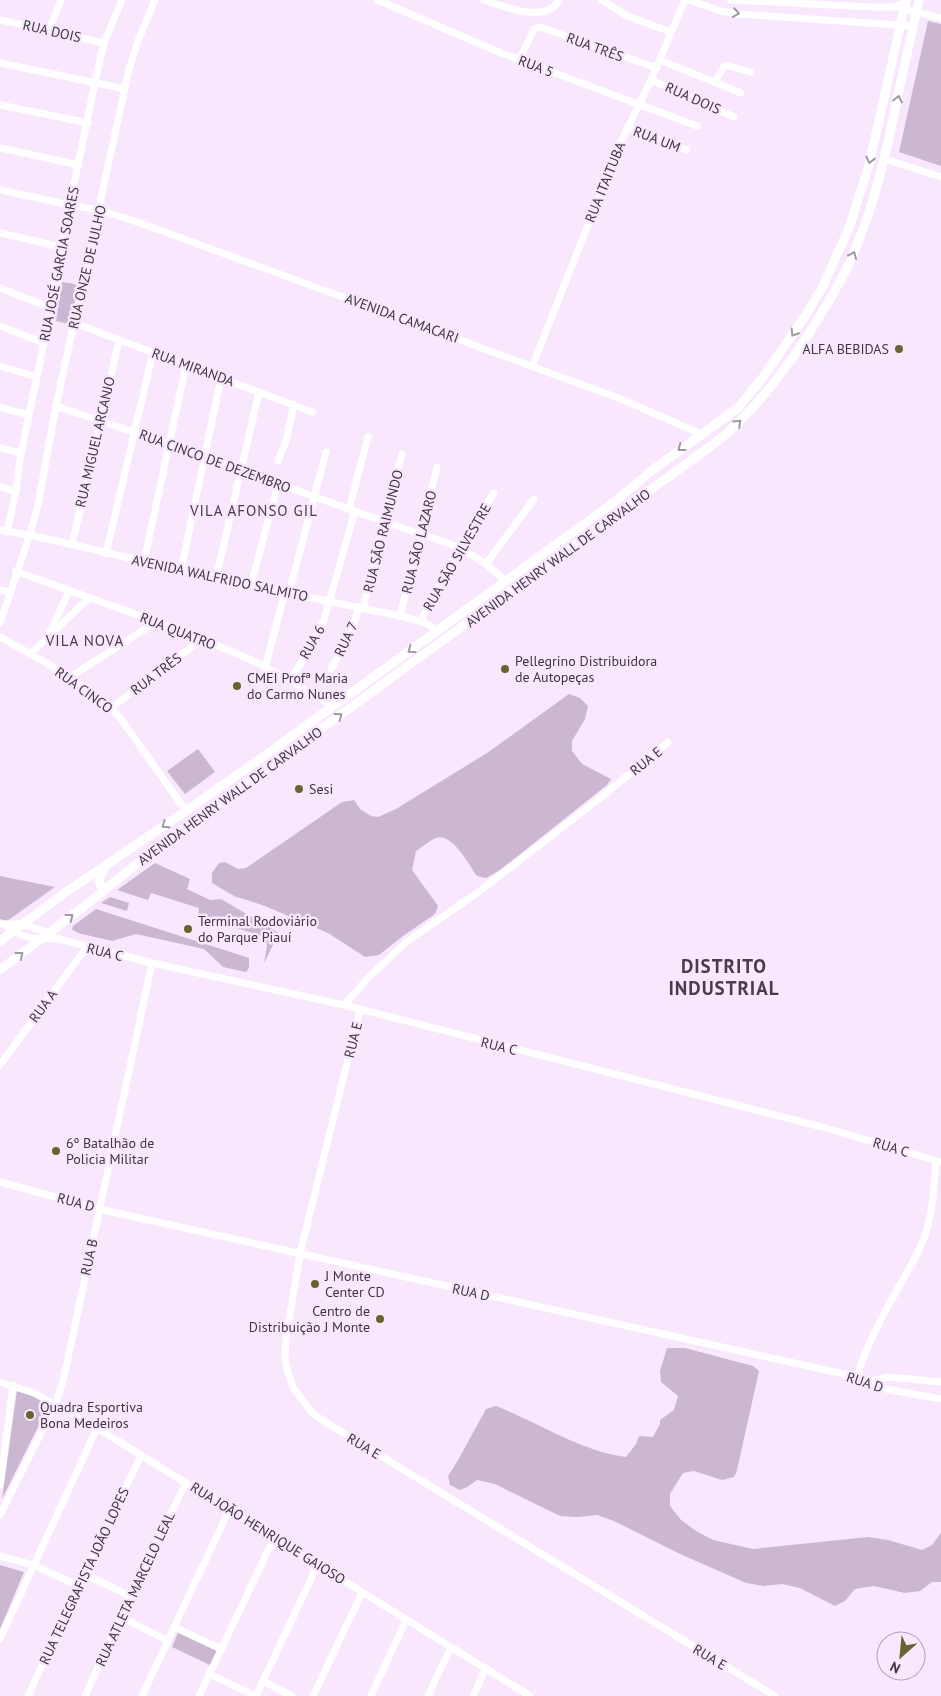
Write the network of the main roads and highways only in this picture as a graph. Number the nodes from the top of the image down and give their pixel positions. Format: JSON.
{"nodes":[{"id":1,"x":919,"y":0,"type":"edge"},
{"id":2,"x":905,"y":4,"type":"edge"},
{"id":3,"x":807,"y":313,"type":"junction"},
{"id":4,"x":818,"y":319,"type":"junction"},
{"id":5,"x":704,"y":432,"type":"junction"},
{"id":6,"x":715,"y":443,"type":"junction"},
{"id":7,"x":653,"y":469,"type":"junction"},
{"id":8,"x":663,"y":481,"type":"junction"},
{"id":9,"x":493,"y":591,"type":"junction"},
{"id":10,"x":498,"y":601,"type":"junction"},
{"id":11,"x":437,"y":630,"type":"junction"},
{"id":12,"x":442,"y":642,"type":"junction"},
{"id":13,"x":310,"y":722,"type":"junction"},
{"id":14,"x":317,"y":732,"type":"junction"},
{"id":15,"x":118,"y":856,"type":"junction"},
{"id":16,"x":103,"y":891,"type":"junction"},
{"id":17,"x":0,"y":942,"type":"edge"},
{"id":18,"x":0,"y":970,"type":"edge"}],
"edges":[{"from":4,"to":1,"type":"main road","name":"AVENIDA HENRY WALL DE CARVALHO","one_way":true},
{"from":2,"to":3,"type":"main road","name":"AVENIDA HENRY WALL DE CARVALHO","one_way":true},
{"from":3,"to":4,"type":"main road"},
{"from":3,"to":5,"type":"main road","name":"AVENIDA HENRY WALL DE CARVALHO","one_way":true},
{"from":6,"to":4,"type":"main road","name":"AVENIDA HENRY WALL DE CARVALHO","one_way":true},
{"from":5,"to":6,"type":"main road"},
{"from":5,"to":7,"type":"main road","name":"AVENIDA HENRY WALL DE CARVALHO","one_way":true},
{"from":6,"to":8,"type":"main road","name":"AVENIDA HENRY WALL DE CARVALHO"},
{"from":7,"to":8,"type":"main road"},
{"from":7,"to":9,"type":"main road","name":"AVENIDA HENRY WALL DE CARVALHO"},
{"from":8,"to":10,"type":"main road","name":"AVENIDA HENRY WALL DE CARVALHO"},
{"from":9,"to":10,"type":"main road"},
{"from":9,"to":11,"type":"main road","name":"AVENIDA HENRY WALL DE CARVALHO"},
{"from":10,"to":12,"type":"main road","name":"AVENIDA HENRY WALL DE CARVALHO"},
{"from":11,"to":12,"type":"main road"},
{"from":11,"to":13,"type":"main road","name":"AVENIDA HENRY WALL DE CARVALHO","one_way":true},
{"from":14,"to":12,"type":"main road","name":"AVENIDA HENRY WALL DE CARVALHO","one_way":true},
{"from":13,"to":14,"type":"main road"},
{"from":13,"to":15,"type":"main road","name":"AVENIDA HENRY WALL DE CARVALHO","one_way":true},
{"from":14,"to":16,"type":"main road","name":"AVENIDA HENRY WALL DE CARVALHO"},
{"from":15,"to":16,"type":"main road"},
{"from":15,"to":17,"type":"main road","name":"AVENIDA HENRY WALL DE CARVALHO"},
{"from":18,"to":16,"type":"main road","name":"AVENIDA HENRY WALL DE CARVALHO","one_way":true}]}
